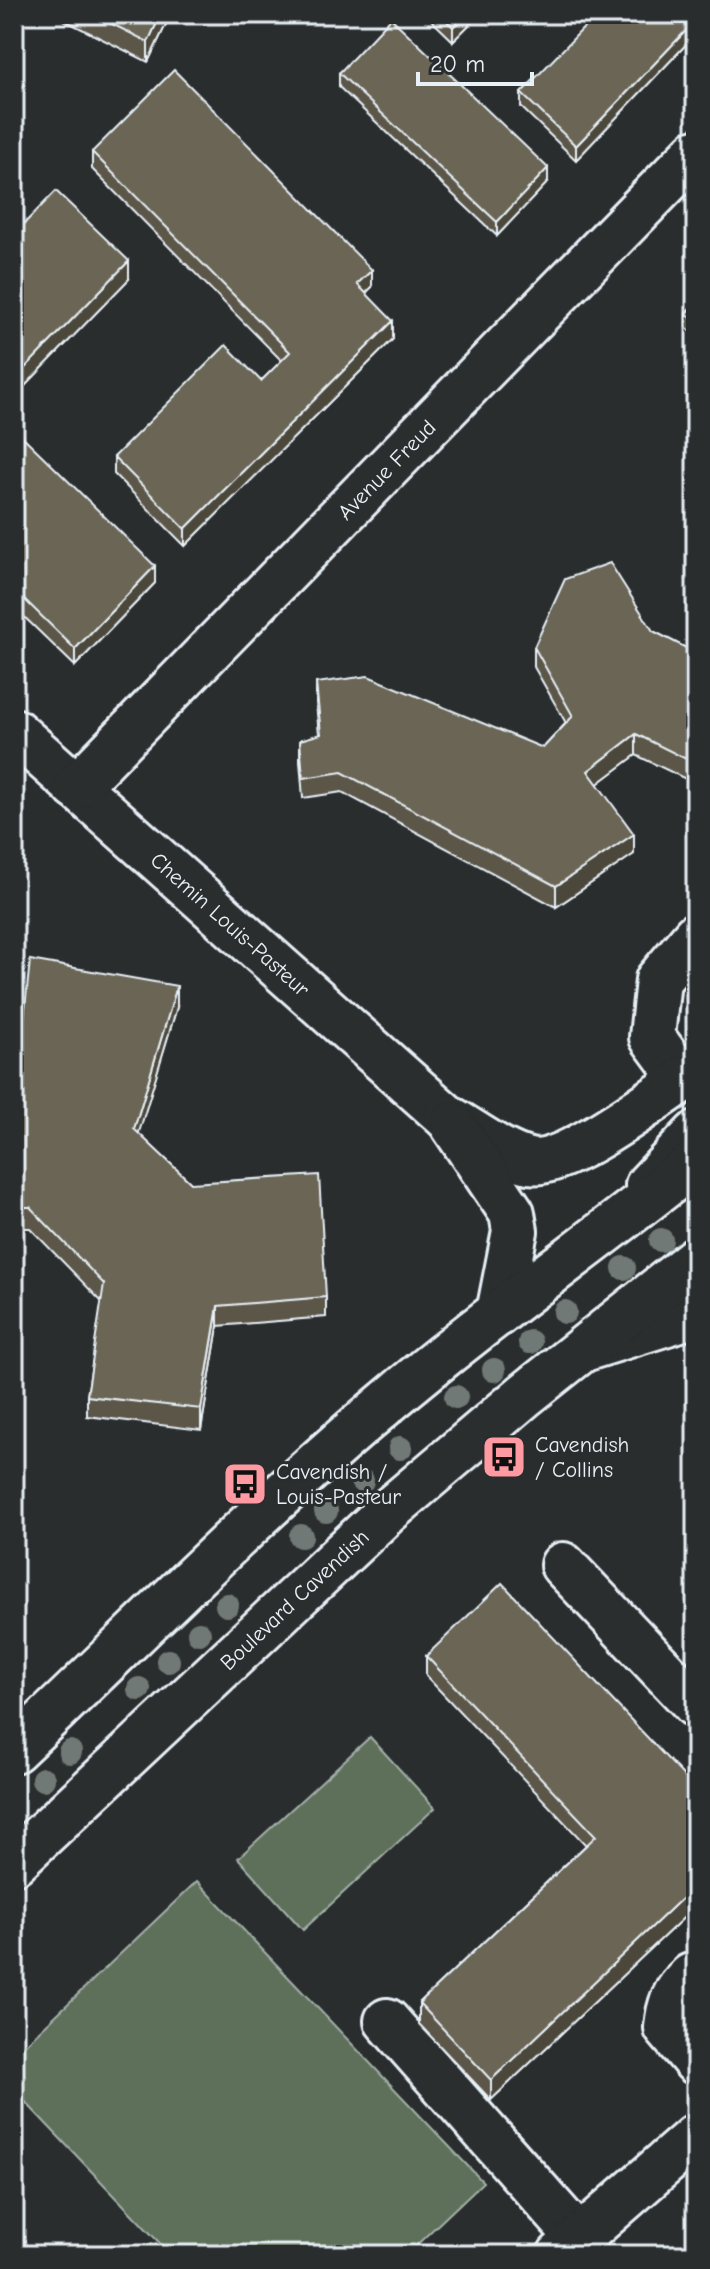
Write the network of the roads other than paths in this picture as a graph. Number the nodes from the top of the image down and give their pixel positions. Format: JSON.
{"nodes":[{"id":1,"x":696,"y":152,"type":"edge"},
{"id":2,"x":14,"y":731,"type":"edge"},
{"id":3,"x":76,"y":787,"type":"junction"},
{"id":4,"x":696,"y":935,"type":"edge"},
{"id":5,"x":690,"y":1075,"type":"edge"},
{"id":6,"x":447,"y":1117,"type":"junction"},
{"id":7,"x":696,"y":1134,"type":"edge"},
{"id":8,"x":696,"y":1161,"type":"edge"},
{"id":9,"x":593,"y":1244,"type":"junction"},
{"id":10,"x":696,"y":1259,"type":"edge"},
{"id":11,"x":500,"y":1308,"type":"junction"},
{"id":12,"x":696,"y":1314,"type":"edge"},
{"id":13,"x":587,"y":1348,"type":"junction"},
{"id":14,"x":563,"y":1565,"type":"dead end"},
{"id":15,"x":696,"y":1705,"type":"edge"},
{"id":16,"x":14,"y":1750,"type":"edge"},
{"id":17,"x":14,"y":1862,"type":"edge"},
{"id":18,"x":691,"y":1976,"type":"dead end"},
{"id":19,"x":387,"y":2021,"type":"dead end"},
{"id":20,"x":696,"y":2062,"type":"edge"},
{"id":21,"x":690,"y":2154,"type":"edge"},
{"id":22,"x":570,"y":2246,"type":"edge"}],
"edges":[{"from":1,"to":3,"type":"main road","name":"Avenue Freud"},
{"from":2,"to":3,"type":"main road","name":"Chemin Louis-Pasteur"},
{"from":3,"to":6,"type":"main road","name":"Chemin Louis-Pasteur"},
{"from":4,"to":5,"type":"main road"},
{"from":5,"to":6,"type":"main road"},
{"from":6,"to":11,"type":"main road"},
{"from":7,"to":9,"type":"main road"},
{"from":8,"to":9,"type":"main road"},
{"from":9,"to":11,"type":"main road"},
{"from":10,"to":13,"type":"main road","name":"Boulevard Cavendish"},
{"from":11,"to":16,"type":"main road"},
{"from":12,"to":13,"type":"main road","name":"Boulevard Cavendish"},
{"from":13,"to":17,"type":"main road","name":"Boulevard Cavendish"},
{"from":14,"to":15,"type":"main road"},
{"from":18,"to":20,"type":"main road"},
{"from":19,"to":22,"type":"main road"},
{"from":21,"to":22,"type":"main road"}]}
